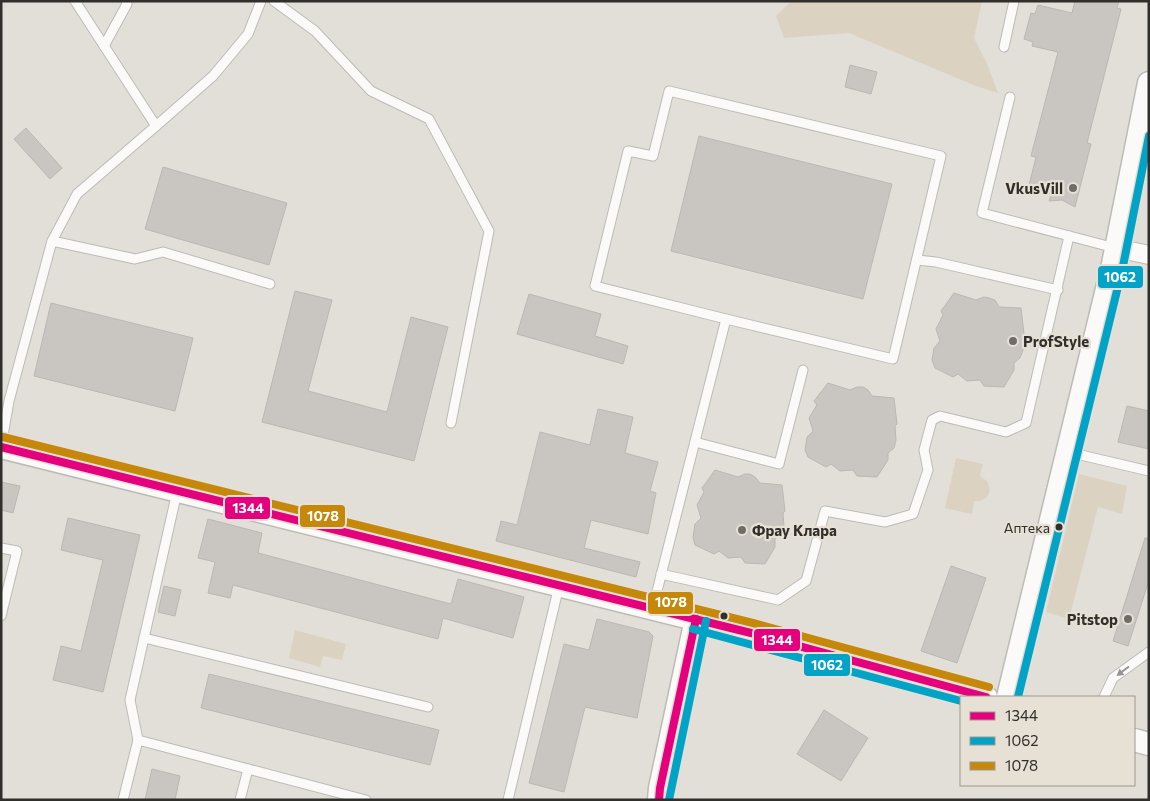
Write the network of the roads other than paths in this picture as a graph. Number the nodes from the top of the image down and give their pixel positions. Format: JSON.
{"nodes":[{"id":1,"x":74,"y":1,"type":"edge"},
{"id":2,"x":126,"y":1,"type":"edge"},
{"id":3,"x":261,"y":1,"type":"edge"},
{"id":4,"x":274,"y":1,"type":"edge"},
{"id":5,"x":1014,"y":1,"type":"edge"},
{"id":6,"x":104,"y":46,"type":"junction"},
{"id":7,"x":1004,"y":46,"type":"dead end"},
{"id":8,"x":1148,"y":88,"type":"edge"},
{"id":9,"x":1010,"y":96,"type":"dead end"},
{"id":10,"x":156,"y":126,"type":"junction"},
{"id":11,"x":1069,"y":236,"type":"junction"},
{"id":12,"x":52,"y":241,"type":"junction"},
{"id":13,"x":1116,"y":248,"type":"junction"},
{"id":14,"x":1149,"y":255,"type":"edge"},
{"id":15,"x":917,"y":260,"type":"junction"},
{"id":16,"x":270,"y":284,"type":"dead end"},
{"id":17,"x":1058,"y":290,"type":"junction"},
{"id":18,"x":726,"y":319,"type":"junction"},
{"id":19,"x":803,"y":370,"type":"dead end"},
{"id":20,"x":451,"y":423,"type":"dead end"},
{"id":21,"x":694,"y":442,"type":"junction"},
{"id":22,"x":1,"y":447,"type":"edge"},
{"id":23,"x":1068,"y":452,"type":"junction"},
{"id":24,"x":1149,"y":471,"type":"edge"},
{"id":25,"x":178,"y":490,"type":"junction"},
{"id":26,"x":1,"y":548,"type":"edge"},
{"id":27,"x":661,"y":574,"type":"junction"},
{"id":28,"x":559,"y":585,"type":"junction"},
{"id":29,"x":652,"y":608,"type":"junction"},
{"id":30,"x":1,"y":616,"type":"edge"},
{"id":31,"x":696,"y":619,"type":"junction"},
{"id":32,"x":144,"y":638,"type":"junction"},
{"id":33,"x":1149,"y":652,"type":"edge"},
{"id":34,"x":982,"y":696,"type":"edge"},
{"id":35,"x":1008,"y":696,"type":"edge"},
{"id":36,"x":1104,"y":696,"type":"edge"},
{"id":37,"x":428,"y":707,"type":"dead end"},
{"id":38,"x":138,"y":740,"type":"junction"},
{"id":39,"x":1135,"y":740,"type":"edge"},
{"id":40,"x":1149,"y":744,"type":"edge"},
{"id":41,"x":248,"y":769,"type":"junction"},
{"id":42,"x":123,"y":800,"type":"edge"},
{"id":43,"x":240,"y":800,"type":"edge"},
{"id":44,"x":366,"y":800,"type":"edge"},
{"id":45,"x":508,"y":800,"type":"edge"},
{"id":46,"x":659,"y":800,"type":"edge"}],
"edges":[{"from":1,"to":6,"type":"lane"},
{"from":2,"to":6,"type":"lane"},
{"from":3,"to":10,"type":"lane"},
{"from":4,"to":20,"type":"lane"},
{"from":5,"to":7,"type":"lane"},
{"from":6,"to":10,"type":"lane"},
{"from":8,"to":13,"type":"street"},
{"from":9,"to":11,"type":"lane"},
{"from":10,"to":12,"type":"lane"},
{"from":11,"to":13,"type":"lane"},
{"from":11,"to":17,"type":"lane"},
{"from":12,"to":16,"type":"lane"},
{"from":12,"to":22,"type":"lane"},
{"from":13,"to":14,"type":"street"},
{"from":13,"to":23,"type":"street"},
{"from":15,"to":17,"type":"lane"},
{"from":15,"to":18,"type":"lane"},
{"from":15,"to":18,"type":"lane"},
{"from":17,"to":27,"type":"lane"},
{"from":18,"to":21,"type":"lane"},
{"from":19,"to":21,"type":"lane"},
{"from":21,"to":27,"type":"lane"},
{"from":22,"to":25,"type":"street"},
{"from":23,"to":24,"type":"lane"},
{"from":23,"to":35,"type":"street"},
{"from":25,"to":28,"type":"street"},
{"from":25,"to":32,"type":"lane"},
{"from":26,"to":30,"type":"lane"},
{"from":27,"to":29,"type":"lane"},
{"from":28,"to":29,"type":"street"},
{"from":28,"to":45,"type":"lane"},
{"from":29,"to":31,"type":"street"},
{"from":31,"to":34,"type":"street"},
{"from":31,"to":46,"type":"street"},
{"from":32,"to":37,"type":"lane"},
{"from":32,"to":38,"type":"lane"},
{"from":33,"to":36,"type":"lane","one_way":true},
{"from":38,"to":41,"type":"lane"},
{"from":38,"to":42,"type":"lane"},
{"from":39,"to":40,"type":"street"},
{"from":41,"to":43,"type":"lane"},
{"from":41,"to":44,"type":"lane"}]}
